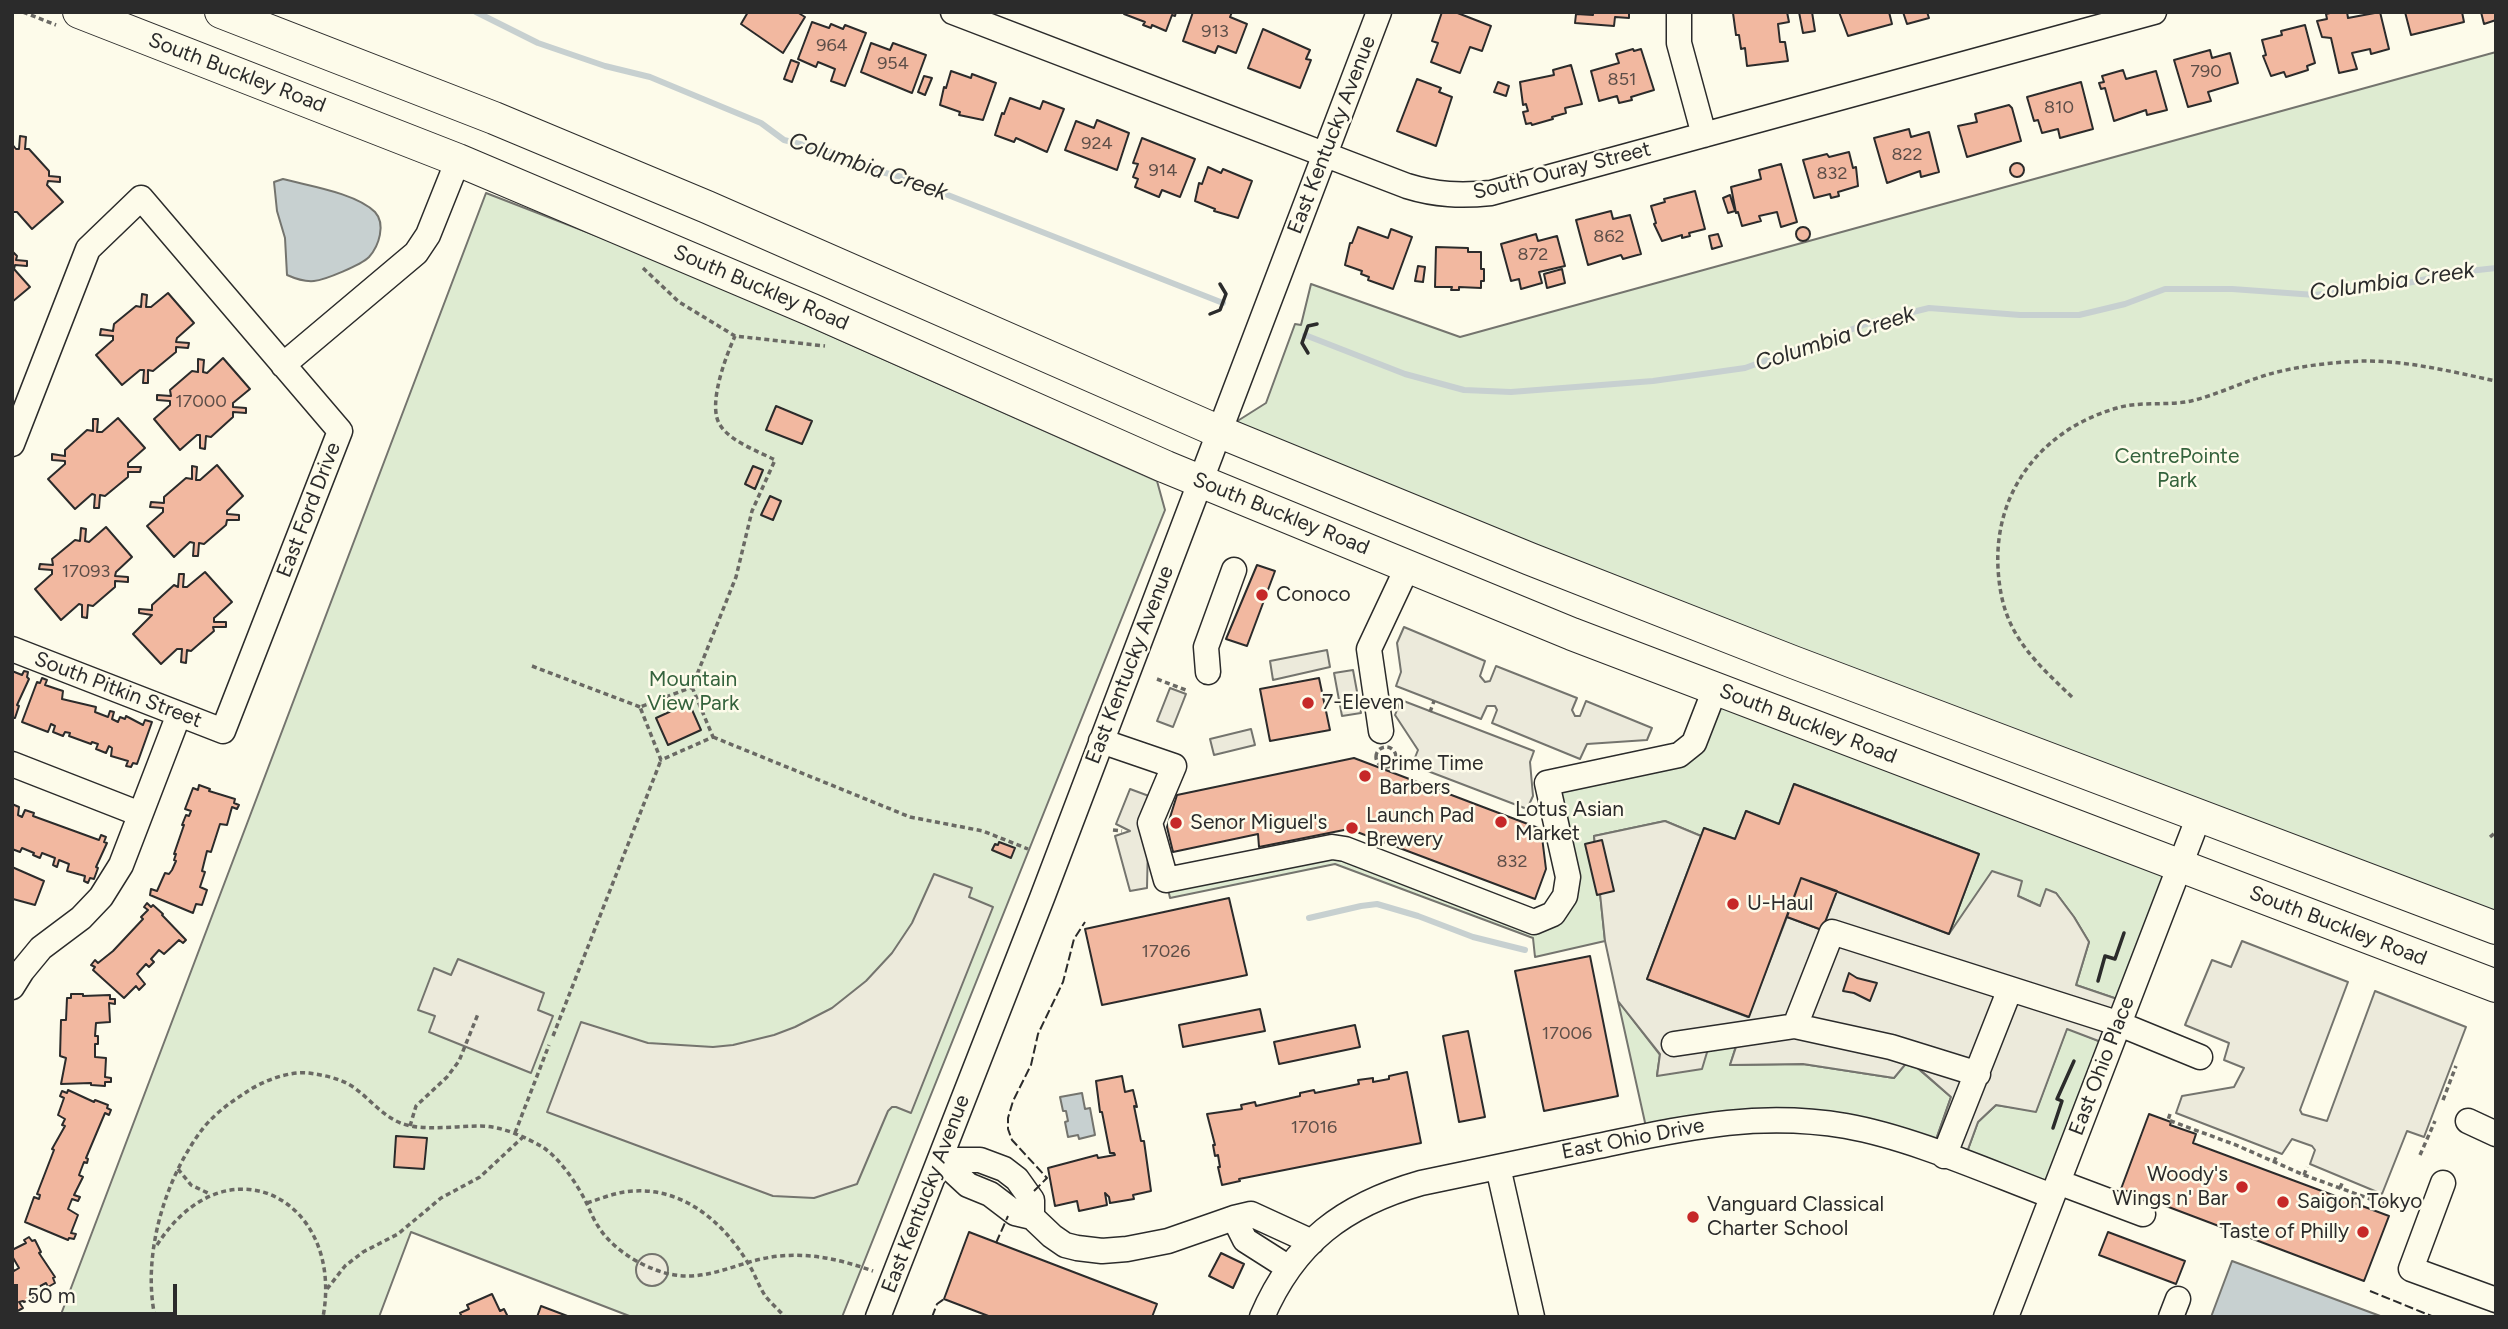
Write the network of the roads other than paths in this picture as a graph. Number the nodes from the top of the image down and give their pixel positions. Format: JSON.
{"nodes":[{"id":1,"x":79,"y":12,"type":"edge"},
{"id":2,"x":221,"y":12,"type":"edge"},
{"id":3,"x":953,"y":12,"type":"edge"},
{"id":4,"x":1379,"y":12,"type":"edge"},
{"id":5,"x":1679,"y":12,"type":"edge"},
{"id":6,"x":2149,"y":13,"type":"edge"},
{"id":7,"x":1704,"y":135,"type":"junction"},
{"id":8,"x":1325,"y":155,"type":"junction"},
{"id":9,"x":458,"y":160,"type":"junction"},
{"id":10,"x":283,"y":365,"type":"junction"},
{"id":11,"x":1220,"y":432,"type":"junction"},
{"id":12,"x":12,"y":444,"type":"edge"},
{"id":13,"x":1200,"y":481,"type":"junction"},
{"id":14,"x":1408,"y":566,"type":"junction"},
{"id":15,"x":1234,"y":570,"type":"dead end"},
{"id":16,"x":12,"y":649,"type":"edge"},
{"id":17,"x":1208,"y":671,"type":"dead end"},
{"id":18,"x":1716,"y":689,"type":"junction"},
{"id":19,"x":179,"y":714,"type":"junction"},
{"id":20,"x":223,"y":731,"type":"joint"},
{"id":21,"x":1101,"y":741,"type":"junction"},
{"id":22,"x":1379,"y":741,"type":"road end"},
{"id":23,"x":12,"y":764,"type":"edge"},
{"id":24,"x":141,"y":814,"type":"junction"},
{"id":25,"x":2199,"y":816,"type":"junction"},
{"id":26,"x":2179,"y":866,"type":"junction"},
{"id":27,"x":2496,"y":928,"type":"edge"},
{"id":28,"x":2496,"y":986,"type":"edge"},
{"id":29,"x":12,"y":987,"type":"edge"},
{"id":30,"x":2010,"y":989,"type":"junction"},
{"id":31,"x":2118,"y":1023,"type":"junction"},
{"id":32,"x":1795,"y":1026,"type":"junction"},
{"id":33,"x":1674,"y":1044,"type":"dead end"},
{"id":34,"x":2200,"y":1057,"type":"dead end"},
{"id":35,"x":1978,"y":1074,"type":"junction"},
{"id":36,"x":2468,"y":1121,"type":"dead end"},
{"id":37,"x":2496,"y":1134,"type":"edge"},
{"id":38,"x":1944,"y":1156,"type":"junction"},
{"id":39,"x":941,"y":1160,"type":"junction"},
{"id":40,"x":1498,"y":1167,"type":"junction"},
{"id":41,"x":2443,"y":1183,"type":"dead end"},
{"id":42,"x":2055,"y":1189,"type":"junction"},
{"id":43,"x":2143,"y":1214,"type":"dead end"},
{"id":44,"x":1234,"y":1218,"type":"junction"},
{"id":45,"x":1312,"y":1242,"type":"junction"},
{"id":46,"x":1289,"y":1268,"type":"junction"},
{"id":47,"x":2496,"y":1300,"type":"edge"},
{"id":48,"x":878,"y":1317,"type":"edge"},
{"id":49,"x":1262,"y":1317,"type":"edge"},
{"id":50,"x":1532,"y":1317,"type":"edge"},
{"id":51,"x":2006,"y":1317,"type":"edge"}],
"edges":[{"from":1,"to":9,"type":"main road","name":"South Buckley Road"},
{"from":2,"to":11,"type":"main road"},
{"from":3,"to":8,"type":"street","name":"South Ouray Street"},
{"from":4,"to":8,"type":"street","name":"East Kentucky Avenue"},
{"from":5,"to":7,"type":"street"},
{"from":6,"to":7,"type":"street","name":"South Ouray Street"},
{"from":7,"to":8,"type":"street","name":"South Ouray Street"},
{"from":8,"to":11,"type":"street","name":"East Kentucky Avenue"},
{"from":9,"to":10,"type":"street"},
{"from":9,"to":13,"type":"main road","name":"South Buckley Road"},
{"from":10,"to":12,"type":"street"},
{"from":10,"to":20,"type":"street","name":"East Ford Drive"},
{"from":11,"to":13,"type":"street","name":"East Kentucky Avenue"},
{"from":11,"to":25,"type":"main road"},
{"from":13,"to":14,"type":"main road","name":"South Buckley Road"},
{"from":13,"to":21,"type":"street","name":"East Kentucky Avenue"},
{"from":14,"to":18,"type":"main road","name":"South Buckley Road"},
{"from":14,"to":22,"type":"street"},
{"from":15,"to":17,"type":"street"},
{"from":16,"to":19,"type":"street","name":"South Pitkin Street"},
{"from":18,"to":21,"type":"street"},
{"from":18,"to":26,"type":"main road","name":"South Buckley Road"},
{"from":19,"to":20,"type":"street","name":"South Pitkin Street"},
{"from":19,"to":24,"type":"street"},
{"from":21,"to":39,"type":"street","name":"East Kentucky Avenue"},
{"from":23,"to":24,"type":"street"},
{"from":24,"to":29,"type":"street"},
{"from":25,"to":26,"type":"street","name":"East Ohio Place"},
{"from":25,"to":27,"type":"main road"},
{"from":26,"to":28,"type":"main road","name":"South Buckley Road"},
{"from":26,"to":31,"type":"street","name":"East Ohio Place"},
{"from":30,"to":31,"type":"street"},
{"from":30,"to":32,"type":"street"},
{"from":30,"to":35,"type":"street"},
{"from":31,"to":34,"type":"street"},
{"from":31,"to":42,"type":"street","name":"East Ohio Place"},
{"from":32,"to":33,"type":"street"},
{"from":32,"to":35,"type":"street"},
{"from":35,"to":38,"type":"street"},
{"from":36,"to":37,"type":"street"},
{"from":38,"to":40,"type":"street","name":"East Ohio Drive"},
{"from":38,"to":42,"type":"street","name":"East Ohio Drive"},
{"from":39,"to":44,"type":"street"},
{"from":39,"to":48,"type":"street","name":"East Kentucky Avenue"},
{"from":40,"to":45,"type":"street","name":"East Ohio Drive"},
{"from":40,"to":50,"type":"street"},
{"from":41,"to":47,"type":"street"},
{"from":42,"to":43,"type":"street","name":"East Ohio Drive"},
{"from":42,"to":51,"type":"street","name":"East Ohio Place"},
{"from":44,"to":45,"type":"street"},
{"from":44,"to":46,"type":"street"},
{"from":45,"to":46,"type":"street","name":"East Ohio Drive"},
{"from":46,"to":49,"type":"street","name":"East Ohio Drive"}]}
